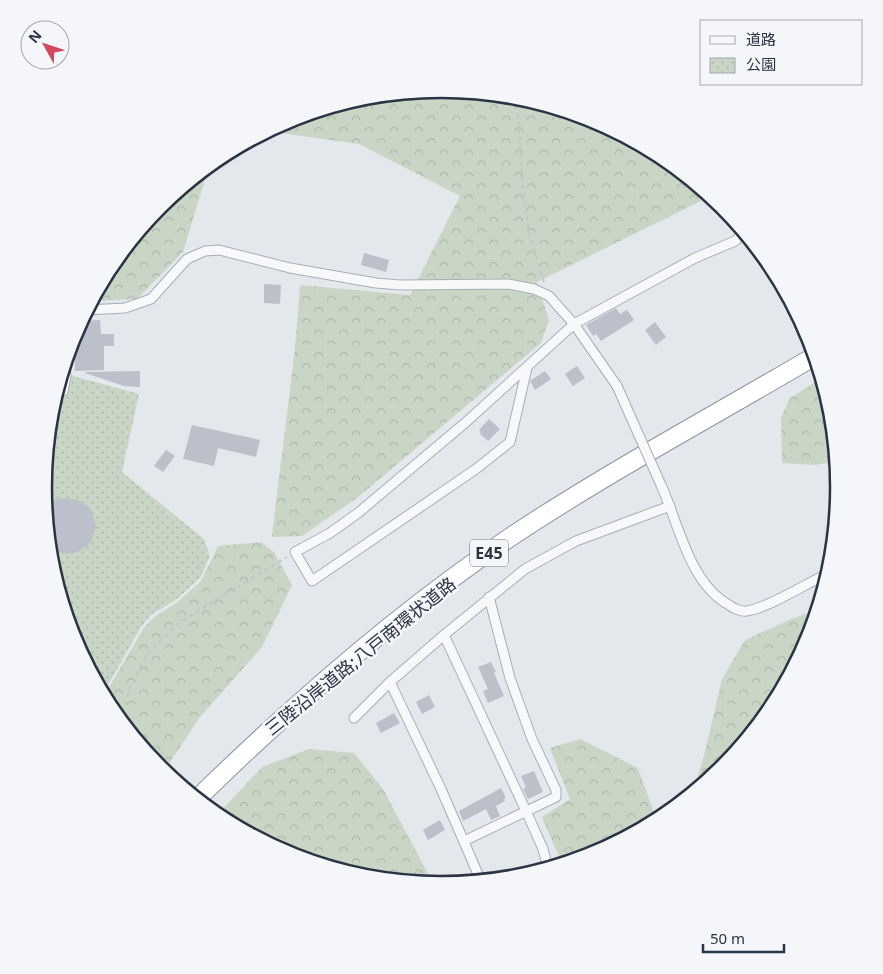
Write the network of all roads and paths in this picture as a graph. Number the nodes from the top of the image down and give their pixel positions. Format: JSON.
{"nodes":[{"id":1,"x":518,"y":105,"type":"edge"},
{"id":2,"x":739,"y":237,"type":"edge"},
{"id":3,"x":549,"y":296,"type":"junction"},
{"id":4,"x":96,"y":310,"type":"edge"},
{"id":5,"x":574,"y":324,"type":"junction"},
{"id":6,"x":809,"y":360,"type":"edge"},
{"id":7,"x":526,"y":368,"type":"junction"},
{"id":8,"x":670,"y":506,"type":"junction"},
{"id":9,"x":296,"y":552,"type":"junction"},
{"id":10,"x":819,"y":578,"type":"edge"},
{"id":11,"x":489,"y":597,"type":"junction"},
{"id":12,"x":444,"y":635,"type":"junction"},
{"id":13,"x":390,"y":682,"type":"junction"},
{"id":14,"x":124,"y":711,"type":"edge"},
{"id":15,"x":354,"y":718,"type":"dead end"},
{"id":16,"x":202,"y":794,"type":"edge"},
{"id":17,"x":526,"y":811,"type":"junction"},
{"id":18,"x":464,"y":841,"type":"junction"},
{"id":19,"x":546,"y":862,"type":"edge"},
{"id":20,"x":478,"y":874,"type":"edge"}],
"edges":[{"from":1,"to":3,"type":"path"},
{"from":2,"to":5,"type":"street"},
{"from":3,"to":4,"type":"street"},
{"from":3,"to":5,"type":"street"},
{"from":5,"to":7,"type":"street"},
{"from":5,"to":8,"type":"street","bridge":true},
{"from":6,"to":16,"type":"highway","name":"三陸沿岸道路;八戸南環状道路","number":"E45"},
{"from":7,"to":9,"type":"street"},
{"from":7,"to":9,"type":"street"},
{"from":8,"to":10,"type":"street"},
{"from":8,"to":11,"type":"street"},
{"from":9,"to":14,"type":"path"},
{"from":11,"to":12,"type":"street"},
{"from":11,"to":17,"type":"street"},
{"from":12,"to":13,"type":"street"},
{"from":12,"to":17,"type":"street"},
{"from":13,"to":15,"type":"street"},
{"from":13,"to":18,"type":"street"},
{"from":17,"to":18,"type":"street"},
{"from":17,"to":19,"type":"street"},
{"from":18,"to":20,"type":"street"}]}
